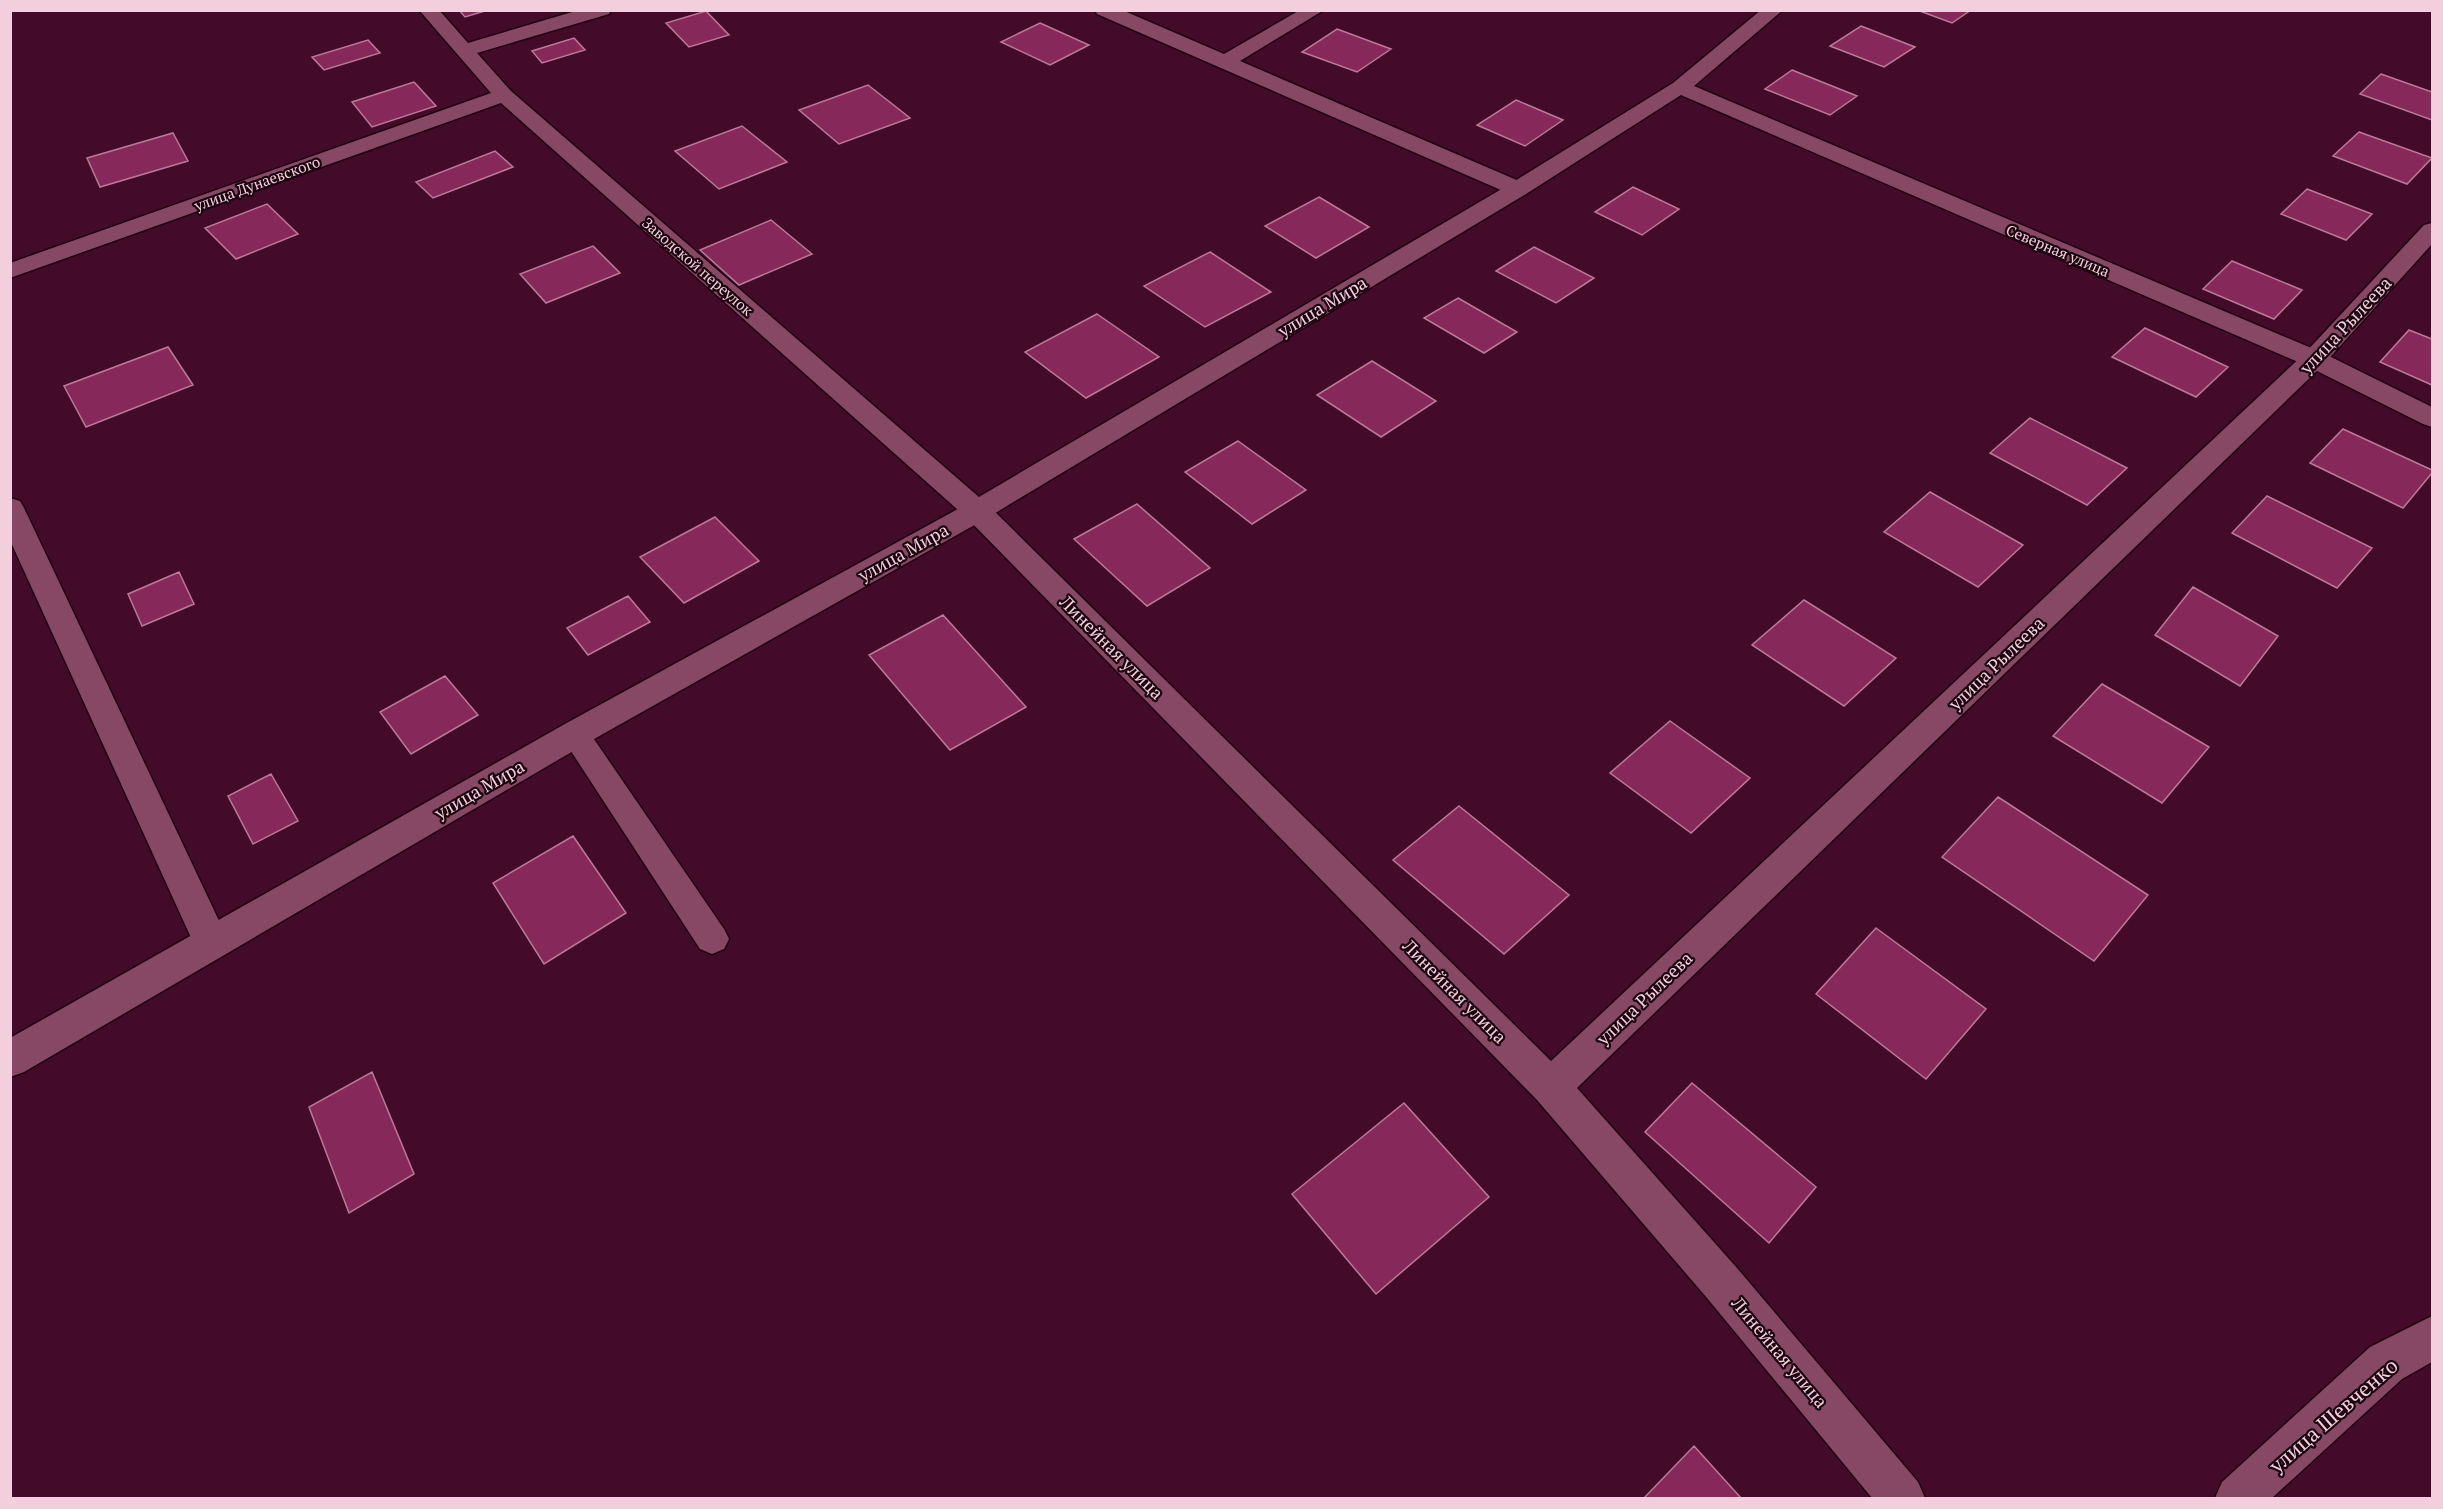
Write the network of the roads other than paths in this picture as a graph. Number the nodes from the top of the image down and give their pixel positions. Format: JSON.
{"nodes":[{"id":1,"x":428,"y":10,"type":"edge"},
{"id":2,"x":602,"y":10,"type":"edge"},
{"id":3,"x":1104,"y":10,"type":"edge"},
{"id":4,"x":1315,"y":10,"type":"edge"},
{"id":5,"x":1774,"y":10,"type":"edge"},
{"id":6,"x":464,"y":50,"type":"junction"},
{"id":7,"x":1223,"y":63,"type":"junction"},
{"id":8,"x":1680,"y":87,"type":"junction"},
{"id":9,"x":504,"y":95,"type":"junction"},
{"id":10,"x":1518,"y":189,"type":"junction"},
{"id":11,"x":2433,"y":230,"type":"edge"},
{"id":12,"x":10,"y":271,"type":"edge"},
{"id":13,"x":2314,"y":360,"type":"junction"},
{"id":14,"x":2433,"y":418,"type":"edge"},
{"id":15,"x":10,"y":508,"type":"edge"},
{"id":16,"x":977,"y":511,"type":"junction"},
{"id":17,"x":575,"y":734,"type":"junction"},
{"id":18,"x":712,"y":939,"type":"dead end"},
{"id":19,"x":211,"y":942,"type":"junction"},
{"id":20,"x":10,"y":1059,"type":"edge"},
{"id":21,"x":1551,"y":1087,"type":"junction"},
{"id":22,"x":2433,"y":1338,"type":"edge"},
{"id":23,"x":1902,"y":1498,"type":"edge"},
{"id":24,"x":2238,"y":1498,"type":"edge"}],
"edges":[{"from":1,"to":6,"type":"street","name":"Заводской переулок"},
{"from":2,"to":6,"type":"street"},
{"from":3,"to":7,"type":"street"},
{"from":4,"to":7,"type":"street"},
{"from":5,"to":8,"type":"street","name":"улица Мира"},
{"from":6,"to":9,"type":"street","name":"Заводской переулок"},
{"from":7,"to":10,"type":"street"},
{"from":8,"to":10,"type":"street","name":"улица Мира"},
{"from":8,"to":13,"type":"street","name":"Северная улица"},
{"from":9,"to":12,"type":"street","name":"улица Дунаевского"},
{"from":9,"to":16,"type":"street","name":"Заводской переулок"},
{"from":10,"to":16,"type":"street","name":"улица Мира"},
{"from":11,"to":13,"type":"street","name":"улица Рылеева"},
{"from":13,"to":14,"type":"street","name":"Северная улица"},
{"from":13,"to":21,"type":"street","name":"улица Рылеева"},
{"from":15,"to":19,"type":"street"},
{"from":16,"to":17,"type":"street","name":"улица Мира"},
{"from":16,"to":21,"type":"street","name":"Линейная улица"},
{"from":17,"to":18,"type":"lane"},
{"from":17,"to":19,"type":"street","name":"улица Мира"},
{"from":19,"to":20,"type":"street","name":"улица Мира"},
{"from":21,"to":23,"type":"street","name":"Линейная улица"},
{"from":22,"to":24,"type":"street","name":"улица Шевченко"}]}
